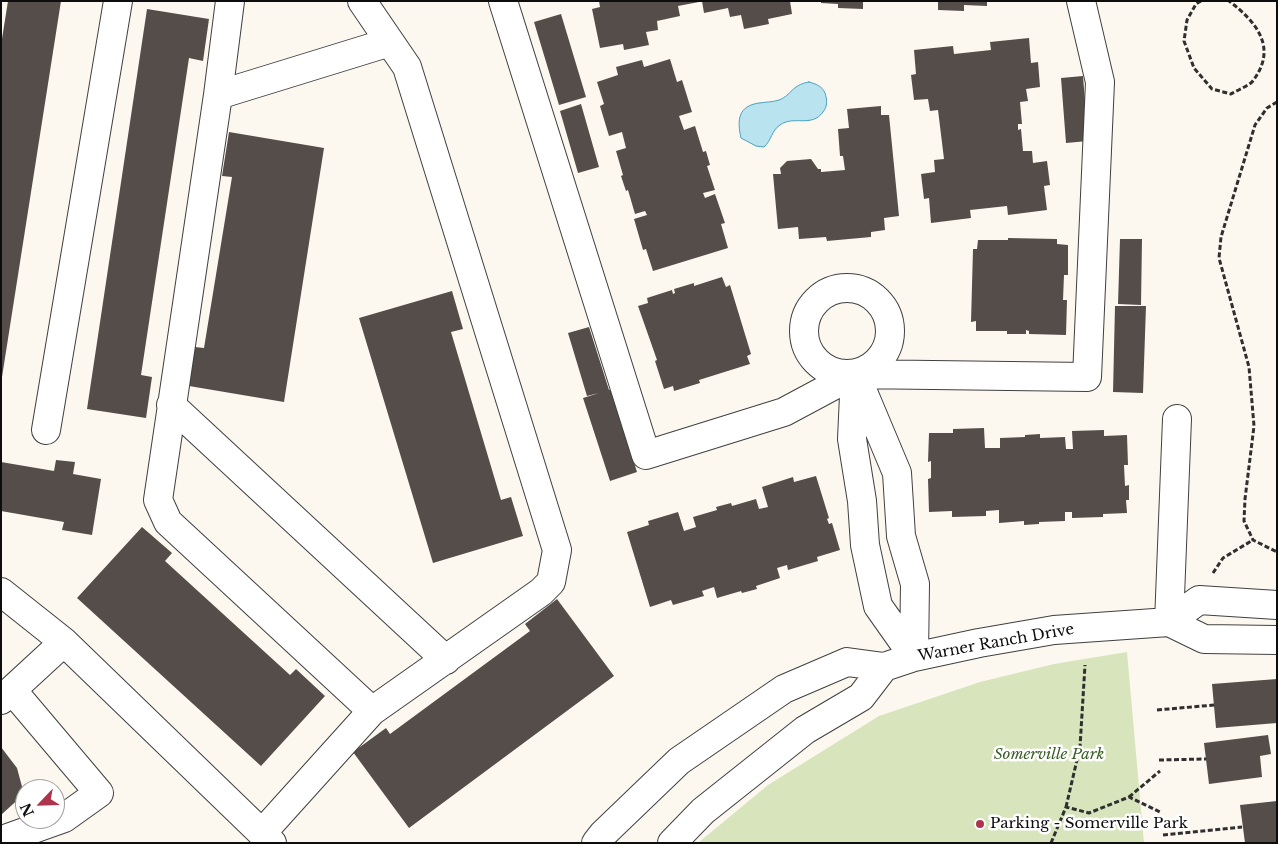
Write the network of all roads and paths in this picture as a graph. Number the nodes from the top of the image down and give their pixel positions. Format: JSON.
{"nodes":[{"id":1,"x":118,"y":1,"type":"edge"},
{"id":2,"x":230,"y":1,"type":"edge"},
{"id":3,"x":362,"y":1,"type":"edge"},
{"id":4,"x":504,"y":1,"type":"edge"},
{"id":5,"x":1081,"y":1,"type":"edge"},
{"id":6,"x":1201,"y":1,"type":"edge"},
{"id":7,"x":1229,"y":1,"type":"edge"},
{"id":8,"x":1268,"y":40,"type":"dead end"},
{"id":9,"x":390,"y":42,"type":"junction"},
{"id":10,"x":1268,"y":56,"type":"dead end"},
{"id":11,"x":218,"y":95,"type":"junction"},
{"id":12,"x":1277,"y":102,"type":"edge"},
{"id":13,"x":855,"y":374,"type":"junction"},
{"id":14,"x":171,"y":405,"type":"junction"},
{"id":15,"x":1177,"y":418,"type":"dead end"},
{"id":16,"x":46,"y":430,"type":"dead end"},
{"id":17,"x":1254,"y":540,"type":"junction"},
{"id":18,"x":1277,"y":552,"type":"edge"},
{"id":19,"x":1212,"y":575,"type":"dead end"},
{"id":20,"x":1,"y":592,"type":"edge"},
{"id":21,"x":1277,"y":606,"type":"edge"},
{"id":22,"x":1169,"y":622,"type":"junction"},
{"id":23,"x":1277,"y":640,"type":"edge"},
{"id":24,"x":64,"y":642,"type":"junction"},
{"id":25,"x":914,"y":657,"type":"junction"},
{"id":26,"x":446,"y":660,"type":"junction"},
{"id":27,"x":1085,"y":665,"type":"dead end"},
{"id":28,"x":884,"y":667,"type":"junction"},
{"id":29,"x":7,"y":695,"type":"edge"},
{"id":30,"x":1214,"y":705,"type":"dead end"},
{"id":31,"x":1157,"y":710,"type":"dead end"},
{"id":32,"x":372,"y":711,"type":"junction"},
{"id":33,"x":1206,"y":759,"type":"dead end"},
{"id":34,"x":1159,"y":760,"type":"dead end"},
{"id":35,"x":1160,"y":771,"type":"dead end"},
{"id":36,"x":1129,"y":797,"type":"junction"},
{"id":37,"x":1066,"y":807,"type":"junction"},
{"id":38,"x":1162,"y":813,"type":"dead end"},
{"id":39,"x":1242,"y":827,"type":"dead end"},
{"id":40,"x":1163,"y":835,"type":"dead end"},
{"id":41,"x":8,"y":838,"type":"dead end"},
{"id":42,"x":267,"y":838,"type":"edge"},
{"id":43,"x":596,"y":843,"type":"edge"},
{"id":44,"x":672,"y":843,"type":"edge"},
{"id":45,"x":1051,"y":843,"type":"edge"}],
"edges":[{"from":1,"to":16,"type":"street"},
{"from":2,"to":11,"type":"street"},
{"from":3,"to":9,"type":"street"},
{"from":4,"to":13,"type":"street"},
{"from":5,"to":13,"type":"street"},
{"from":6,"to":10,"type":"path"},
{"from":7,"to":8,"type":"path"},
{"from":9,"to":11,"type":"street"},
{"from":9,"to":26,"type":"street"},
{"from":11,"to":14,"type":"street"},
{"from":12,"to":17,"type":"path"},
{"from":13,"to":25,"type":"street"},
{"from":13,"to":25,"type":"street"},
{"from":14,"to":26,"type":"street"},
{"from":14,"to":32,"type":"street"},
{"from":15,"to":22,"type":"street"},
{"from":17,"to":18,"type":"path"},
{"from":17,"to":19,"type":"path"},
{"from":20,"to":24,"type":"street"},
{"from":21,"to":22,"type":"street"},
{"from":22,"to":23,"type":"street","name":"Warner Ranch Drive"},
{"from":22,"to":25,"type":"street","name":"Warner Ranch Drive"},
{"from":24,"to":29,"type":"street"},
{"from":24,"to":42,"type":"street"},
{"from":25,"to":28,"type":"street","name":"Warner Ranch Drive"},
{"from":26,"to":32,"type":"street"},
{"from":27,"to":37,"type":"path"},
{"from":28,"to":43,"type":"street","name":"Warner Ranch Drive"},
{"from":28,"to":44,"type":"street"},
{"from":29,"to":41,"type":"street"},
{"from":30,"to":31,"type":"path"},
{"from":32,"to":42,"type":"street"},
{"from":33,"to":34,"type":"path"},
{"from":35,"to":36,"type":"path"},
{"from":36,"to":37,"type":"path"},
{"from":36,"to":38,"type":"path"},
{"from":37,"to":45,"type":"path"},
{"from":39,"to":40,"type":"path"}]}
